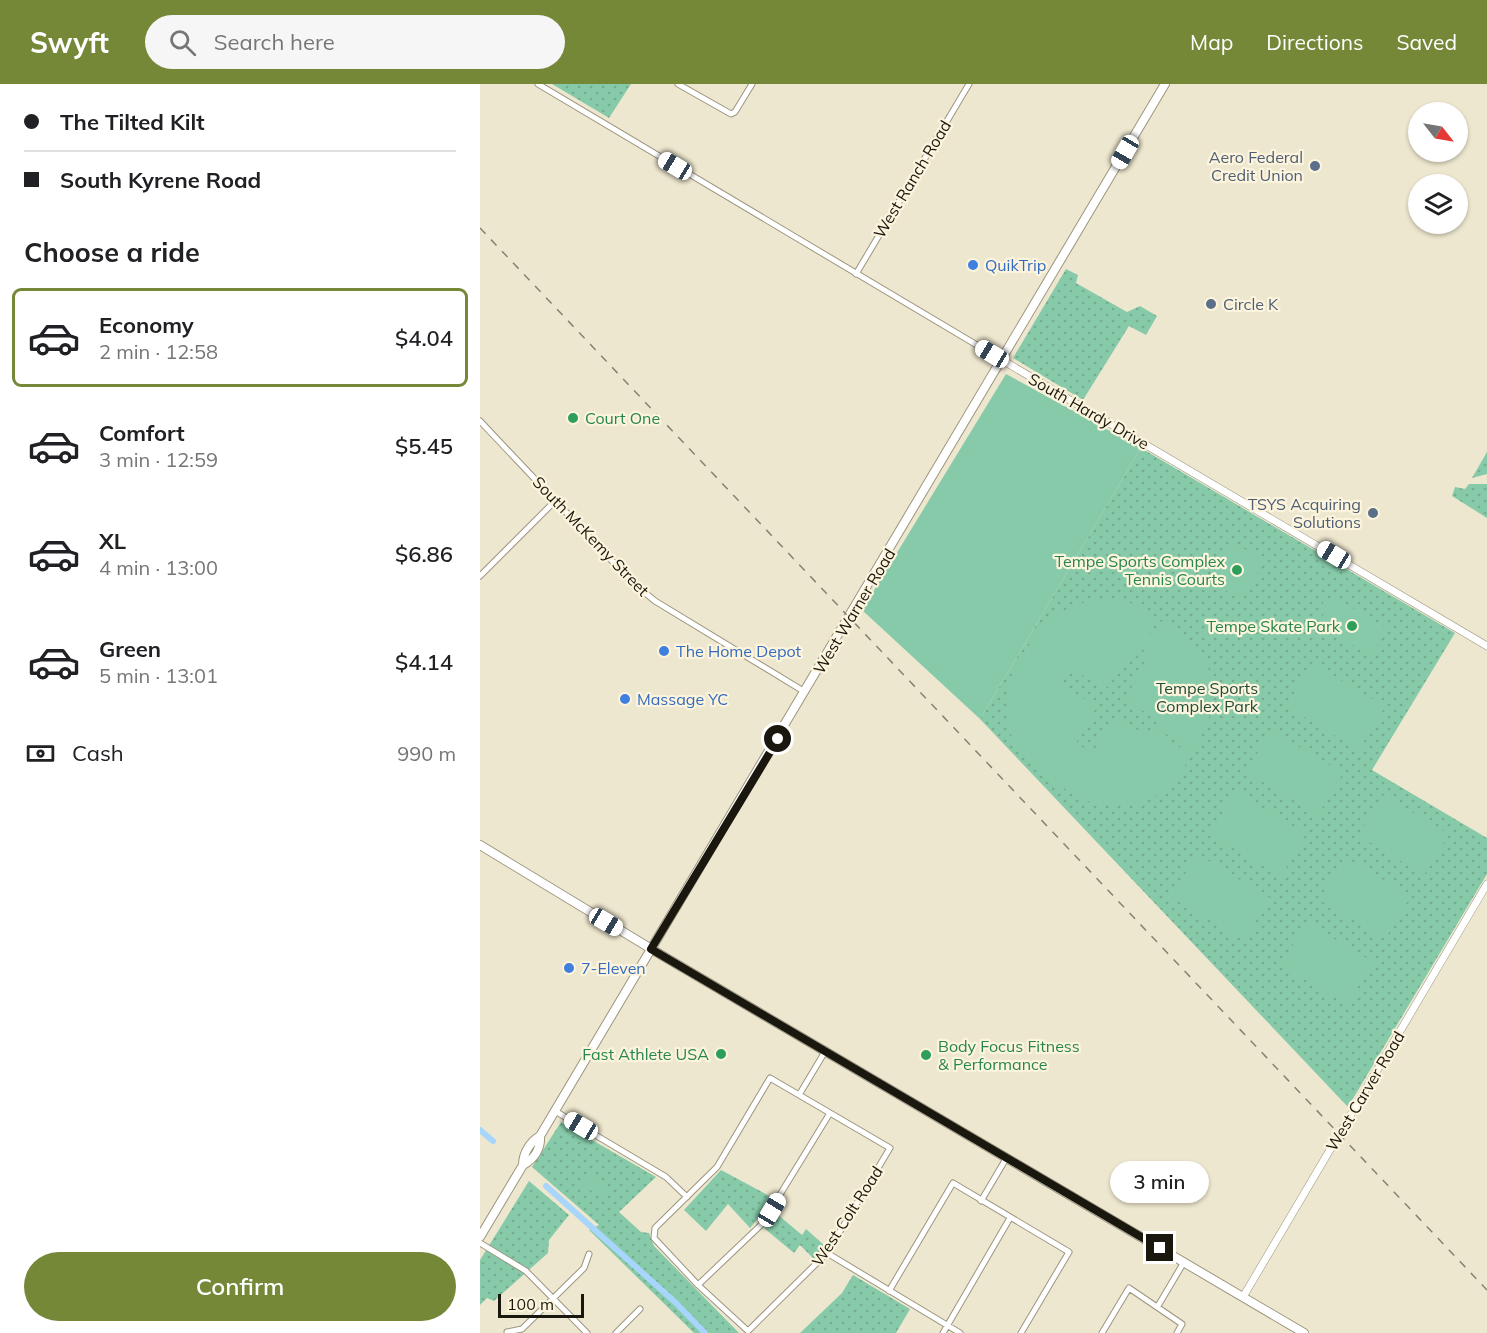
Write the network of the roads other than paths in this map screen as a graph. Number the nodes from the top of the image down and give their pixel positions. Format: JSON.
{"nodes":[{"id":1,"x":538,"y":84,"type":"edge"},
{"id":2,"x":678,"y":84,"type":"edge"},
{"id":3,"x":752,"y":84,"type":"edge"},
{"id":4,"x":969,"y":84,"type":"edge"},
{"id":5,"x":1165,"y":84,"type":"edge"},
{"id":6,"x":856,"y":274,"type":"junction"},
{"id":7,"x":1002,"y":360,"type":"junction"},
{"id":8,"x":480,"y":422,"type":"edge"},
{"id":9,"x":555,"y":501,"type":"junction"},
{"id":10,"x":480,"y":576,"type":"edge"},
{"id":11,"x":1487,"y":646,"type":"edge"},
{"id":12,"x":805,"y":692,"type":"junction"},
{"id":13,"x":480,"y":845,"type":"edge"},
{"id":14,"x":1487,"y":885,"type":"edge"},
{"id":15,"x":651,"y":949,"type":"junction"},
{"id":16,"x":826,"y":1050,"type":"junction"},
{"id":17,"x":799,"y":1095,"type":"junction"},
{"id":18,"x":555,"y":1111,"type":"junction"},
{"id":19,"x":830,"y":1113,"type":"junction"},
{"id":20,"x":1007,"y":1157,"type":"junction"},
{"id":21,"x":687,"y":1197,"type":"junction"},
{"id":22,"x":981,"y":1201,"type":"junction"},
{"id":23,"x":1010,"y":1218,"type":"junction"},
{"id":24,"x":480,"y":1238,"type":"edge"},
{"id":25,"x":480,"y":1243,"type":"edge"},
{"id":26,"x":827,"y":1253,"type":"junction"},
{"id":27,"x":588,"y":1254,"type":"dead end"},
{"id":28,"x":1184,"y":1262,"type":"junction"},
{"id":29,"x":698,"y":1285,"type":"junction"},
{"id":30,"x":889,"y":1291,"type":"junction"},
{"id":31,"x":1243,"y":1296,"type":"junction"},
{"id":32,"x":554,"y":1298,"type":"junction"},
{"id":33,"x":1158,"y":1306,"type":"junction"},
{"id":34,"x":640,"y":1309,"type":"dead end"},
{"id":35,"x":947,"y":1325,"type":"junction"},
{"id":36,"x":507,"y":1332,"type":"edge"},
{"id":37,"x":587,"y":1333,"type":"edge"},
{"id":38,"x":616,"y":1333,"type":"edge"},
{"id":39,"x":943,"y":1333,"type":"edge"},
{"id":40,"x":960,"y":1333,"type":"edge"},
{"id":41,"x":1021,"y":1333,"type":"edge"},
{"id":42,"x":1102,"y":1333,"type":"edge"},
{"id":43,"x":1177,"y":1333,"type":"edge"},
{"id":44,"x":1304,"y":1333,"type":"edge"}],
"edges":[{"from":1,"to":6,"type":"street","name":"South Hardy Drive"},
{"from":2,"to":3,"type":"street"},
{"from":4,"to":6,"type":"street","name":"West Ranch Road"},
{"from":5,"to":7,"type":"main road","name":"West Warner Road"},
{"from":6,"to":7,"type":"street","name":"South Hardy Drive"},
{"from":7,"to":11,"type":"street","name":"South Hardy Drive"},
{"from":7,"to":12,"type":"main road","name":"West Warner Road"},
{"from":8,"to":9,"type":"street","name":"South McKemy Street"},
{"from":9,"to":10,"type":"street"},
{"from":9,"to":12,"type":"street","name":"South McKemy Street"},
{"from":12,"to":15,"type":"main road","name":"West Warner Road"},
{"from":13,"to":15,"type":"main road"},
{"from":14,"to":31,"type":"street","name":"West Carver Road"},
{"from":15,"to":16,"type":"main road"},
{"from":15,"to":18,"type":"main road","name":"West Warner Road"},
{"from":16,"to":17,"type":"street"},
{"from":16,"to":20,"type":"main road"},
{"from":17,"to":19,"type":"street"},
{"from":17,"to":21,"type":"street"},
{"from":18,"to":21,"type":"street"},
{"from":18,"to":24,"type":"main road","name":"West Warner Road"},
{"from":19,"to":26,"type":"street","name":"West Colt Road"},
{"from":19,"to":29,"type":"street"},
{"from":20,"to":22,"type":"street"},
{"from":20,"to":28,"type":"main road"},
{"from":21,"to":29,"type":"street"},
{"from":22,"to":23,"type":"street"},
{"from":22,"to":30,"type":"street"},
{"from":23,"to":35,"type":"street"},
{"from":23,"to":41,"type":"street"},
{"from":25,"to":32,"type":"street"},
{"from":26,"to":29,"type":"street","name":"West Colt Road"},
{"from":26,"to":30,"type":"street"},
{"from":27,"to":32,"type":"street"},
{"from":28,"to":31,"type":"main road"},
{"from":28,"to":33,"type":"street"},
{"from":30,"to":35,"type":"street"},
{"from":31,"to":44,"type":"main road"},
{"from":32,"to":36,"type":"street"},
{"from":32,"to":37,"type":"street"},
{"from":33,"to":42,"type":"street"},
{"from":33,"to":43,"type":"street"},
{"from":34,"to":38,"type":"street"},
{"from":35,"to":39,"type":"street"},
{"from":35,"to":40,"type":"street"}]}
